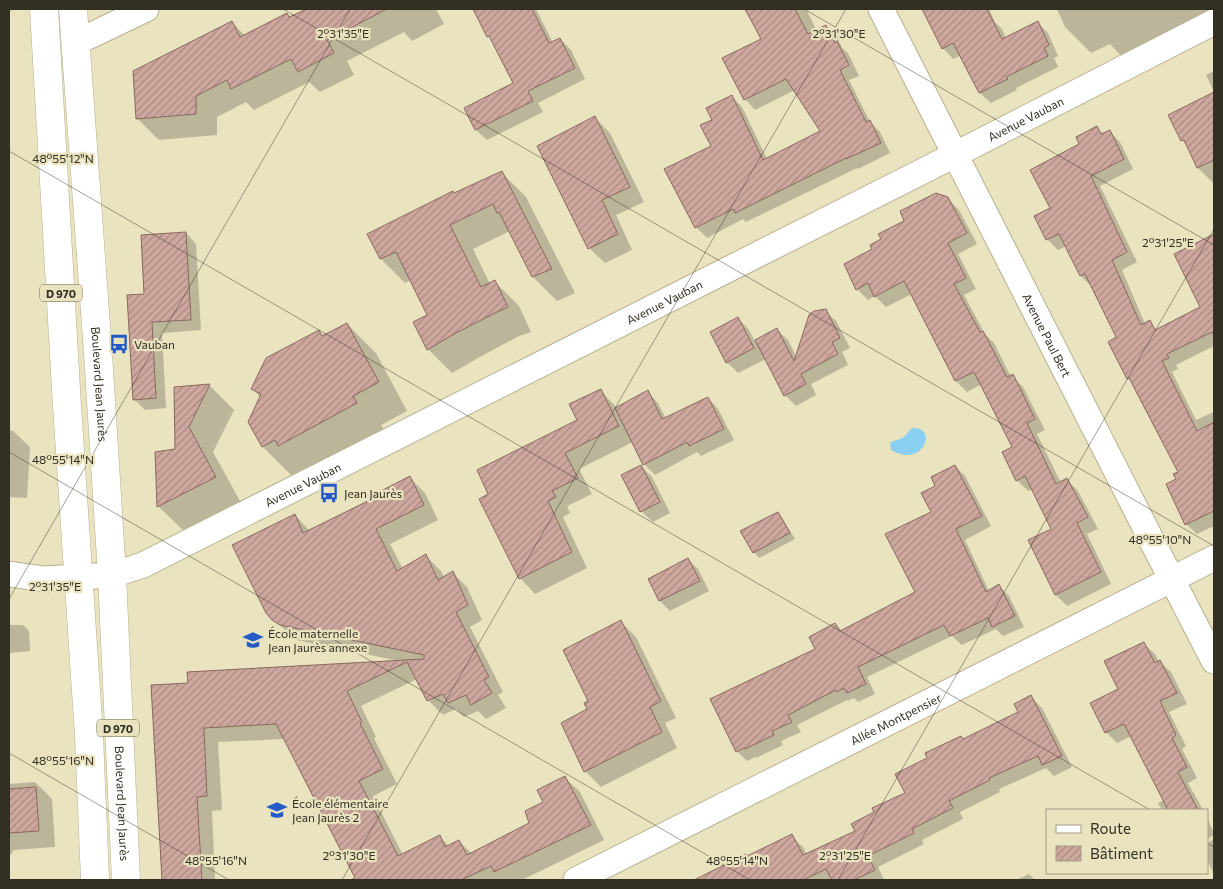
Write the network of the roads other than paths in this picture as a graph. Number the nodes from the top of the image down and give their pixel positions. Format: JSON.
{"nodes":[{"id":1,"x":44,"y":9,"type":"edge"},
{"id":2,"x":73,"y":9,"type":"edge"},
{"id":3,"x":146,"y":9,"type":"edge"},
{"id":4,"x":881,"y":9,"type":"edge"},
{"id":5,"x":1214,"y":22,"type":"edge"},
{"id":6,"x":75,"y":43,"type":"junction"},
{"id":7,"x":954,"y":154,"type":"junction"},
{"id":8,"x":1214,"y":558,"type":"edge"},
{"id":9,"x":9,"y":574,"type":"edge"},
{"id":10,"x":112,"y":575,"type":"junction"},
{"id":11,"x":79,"y":577,"type":"junction"},
{"id":12,"x":1172,"y":580,"type":"junction"},
{"id":13,"x":1214,"y":661,"type":"edge"},
{"id":14,"x":94,"y":880,"type":"edge"},
{"id":15,"x":126,"y":880,"type":"edge"},
{"id":16,"x":576,"y":880,"type":"edge"}],
"edges":[{"from":1,"to":11,"type":"main road","number":"D 970"},
{"from":2,"to":6,"type":"main road","name":"Boulevard Jean Jaurès","number":"D 970"},
{"from":3,"to":6,"type":"street"},
{"from":4,"to":7,"type":"street","name":"Avenue Paul Bert"},
{"from":5,"to":7,"type":"street","name":"Avenue Vauban"},
{"from":6,"to":10,"type":"main road","name":"Boulevard Jean Jaurès","number":"D 970"},
{"from":7,"to":10,"type":"street","name":"Avenue Vauban"},
{"from":7,"to":12,"type":"street","name":"Avenue Paul Bert"},
{"from":8,"to":12,"type":"street","name":"Allée Montpensier"},
{"from":9,"to":11,"type":"street","name":"Avenue Vauban"},
{"from":10,"to":11,"type":"street","name":"Avenue Vauban"},
{"from":10,"to":15,"type":"main road","name":"Boulevard Jean Jaurès","number":"D 970"},
{"from":11,"to":14,"type":"main road","number":"D 970"},
{"from":12,"to":13,"type":"street","name":"Avenue Paul Bert"},
{"from":12,"to":16,"type":"street","name":"Allée Montpensier"}]}
